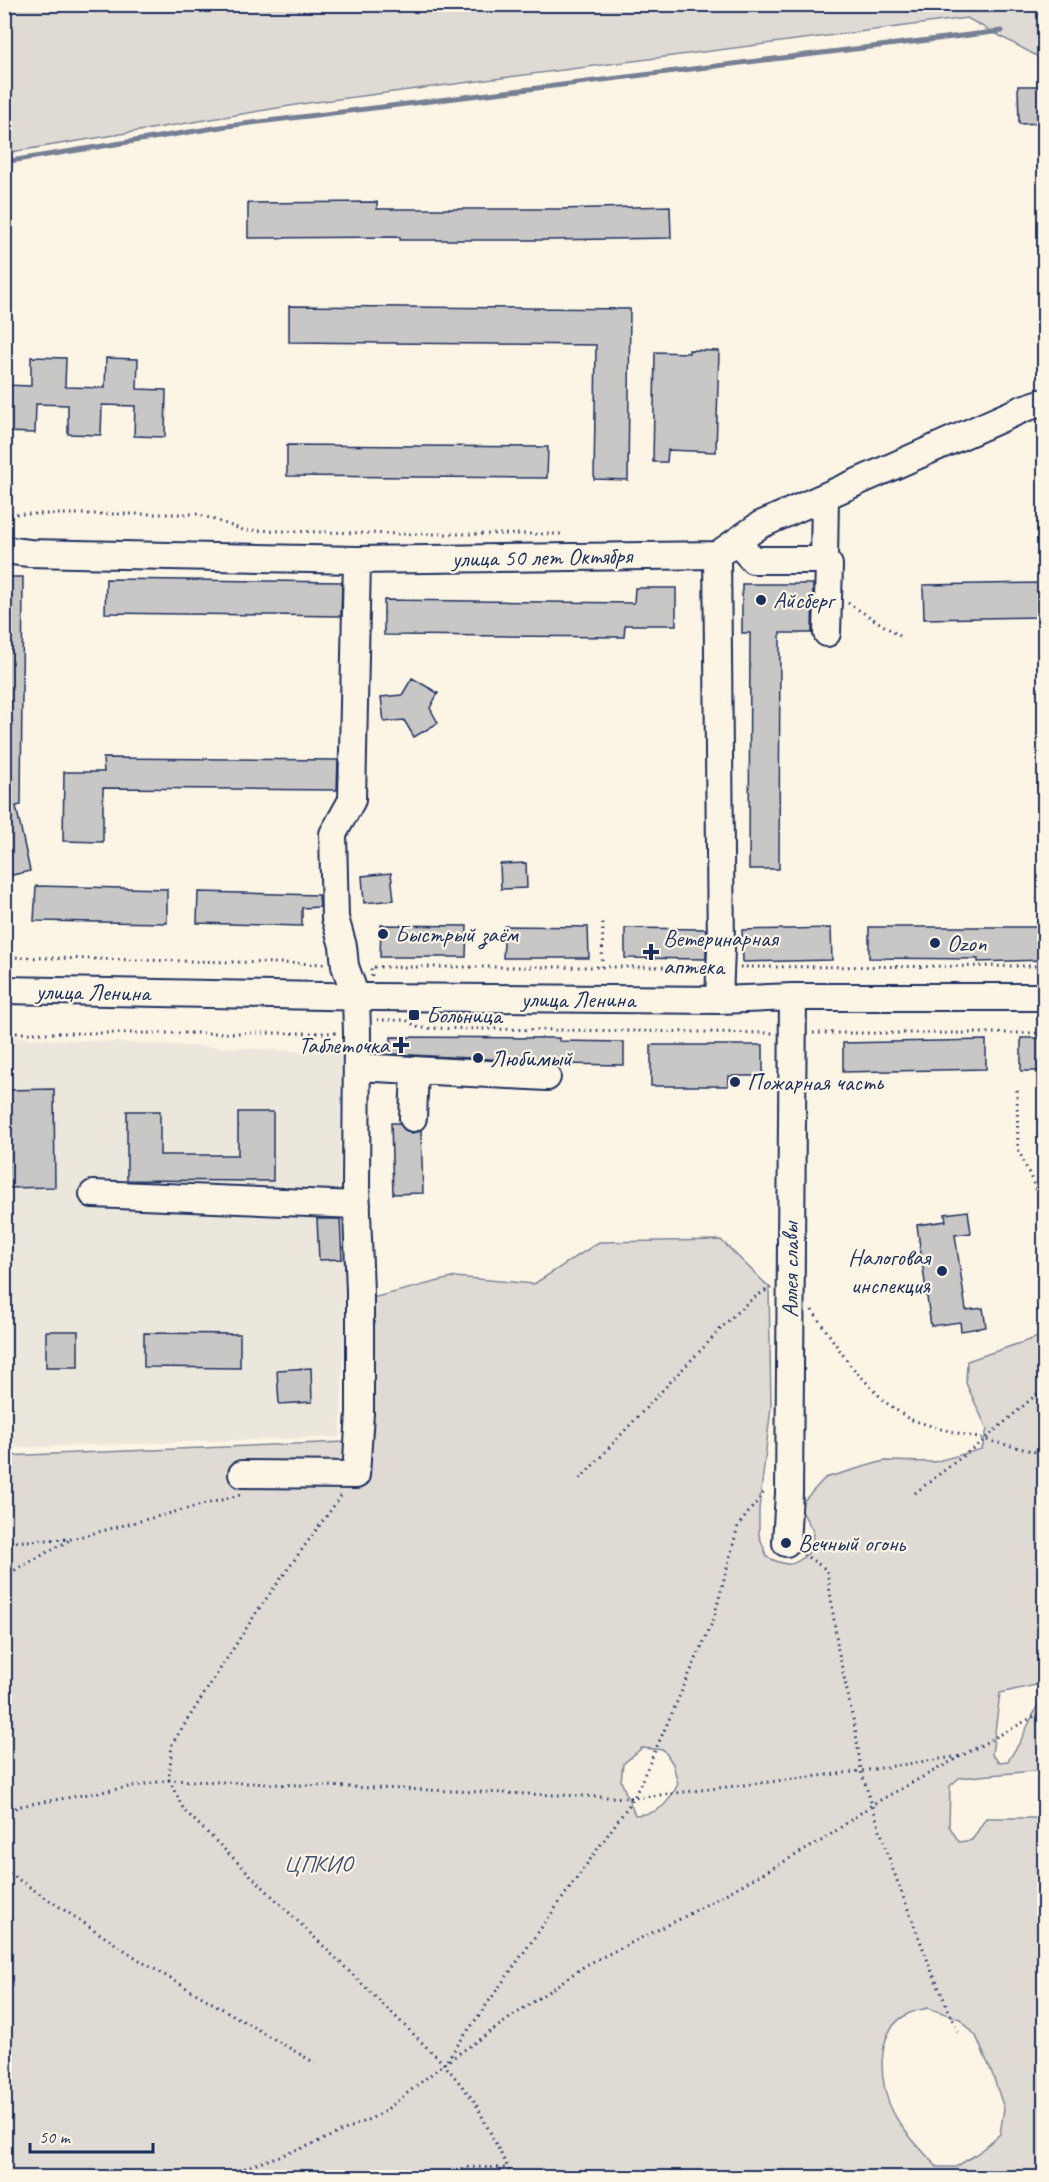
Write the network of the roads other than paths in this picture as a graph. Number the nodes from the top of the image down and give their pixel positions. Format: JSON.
{"nodes":[{"id":1,"x":1044,"y":402,"type":"edge"},
{"id":2,"x":825,"y":497,"type":"junction"},
{"id":3,"x":727,"y":548,"type":"junction"},
{"id":4,"x":4,"y":550,"type":"edge"},
{"id":5,"x":357,"y":560,"type":"junction"},
{"id":6,"x":824,"y":560,"type":"junction"},
{"id":7,"x":827,"y":633,"type":"dead end"},
{"id":8,"x":4,"y":990,"type":"edge"},
{"id":9,"x":365,"y":997,"type":"junction"},
{"id":10,"x":1044,"y":997,"type":"edge"},
{"id":11,"x":793,"y":998,"type":"junction"},
{"id":12,"x":719,"y":1000,"type":"junction"},
{"id":13,"x":357,"y":1067,"type":"junction"},
{"id":14,"x":415,"y":1070,"type":"junction"},
{"id":15,"x":547,"y":1077,"type":"dead end"},
{"id":16,"x":413,"y":1118,"type":"dead end"},
{"id":17,"x":93,"y":1194,"type":"dead end"},
{"id":18,"x":357,"y":1206,"type":"junction"},
{"id":19,"x":245,"y":1483,"type":"road end"},
{"id":20,"x":786,"y":1543,"type":"road end"}],
"edges":[{"from":1,"to":2,"type":"street"},
{"from":2,"to":3,"type":"street"},
{"from":2,"to":6,"type":"street"},
{"from":3,"to":5,"type":"street","name":"улица 50 лет Октября"},
{"from":3,"to":6,"type":"street"},
{"from":3,"to":12,"type":"street"},
{"from":4,"to":5,"type":"street","name":"улица 50 лет Октября"},
{"from":5,"to":9,"type":"street"},
{"from":6,"to":7,"type":"street"},
{"from":8,"to":9,"type":"street","name":"улица Ленина"},
{"from":9,"to":12,"type":"street","name":"улица Ленина"},
{"from":9,"to":13,"type":"street"},
{"from":10,"to":11,"type":"street","name":"улица Ленина"},
{"from":11,"to":12,"type":"street","name":"улица Ленина"},
{"from":11,"to":20,"type":"street","name":"Аллея славы"},
{"from":13,"to":14,"type":"street"},
{"from":13,"to":18,"type":"street"},
{"from":14,"to":15,"type":"street"},
{"from":14,"to":16,"type":"street"},
{"from":17,"to":18,"type":"street"},
{"from":18,"to":19,"type":"street"}]}
